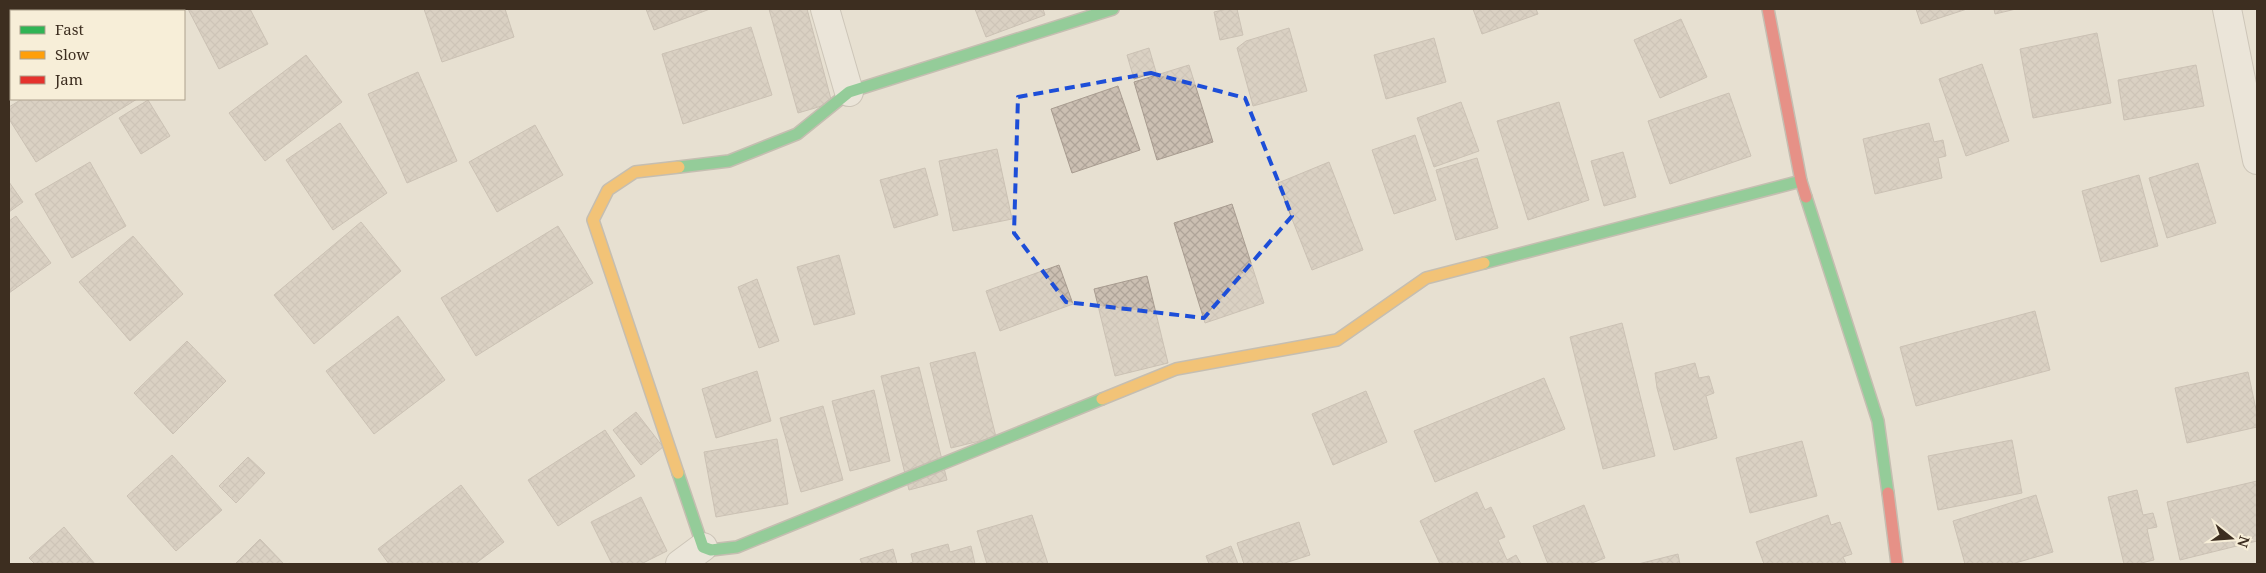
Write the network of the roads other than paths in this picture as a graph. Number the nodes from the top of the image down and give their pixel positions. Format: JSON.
{"nodes":[{"id":1,"x":825,"y":9,"type":"edge"},
{"id":2,"x":1112,"y":9,"type":"edge"},
{"id":3,"x":1768,"y":9,"type":"edge"},
{"id":4,"x":2227,"y":9,"type":"edge"},
{"id":5,"x":849,"y":92,"type":"junction"},
{"id":6,"x":2257,"y":160,"type":"edge"},
{"id":7,"x":1801,"y":181,"type":"junction"},
{"id":8,"x":704,"y":547,"type":"junction"},
{"id":9,"x":680,"y":564,"type":"edge"},
{"id":10,"x":1897,"y":564,"type":"edge"}],
"edges":[{"from":1,"to":5,"type":"street"},
{"from":2,"to":5,"type":"street"},
{"from":3,"to":7,"type":"street"},
{"from":4,"to":6,"type":"street"},
{"from":5,"to":8,"type":"street"},
{"from":7,"to":8,"type":"street"},
{"from":7,"to":10,"type":"street"},
{"from":8,"to":9,"type":"street"}]}
